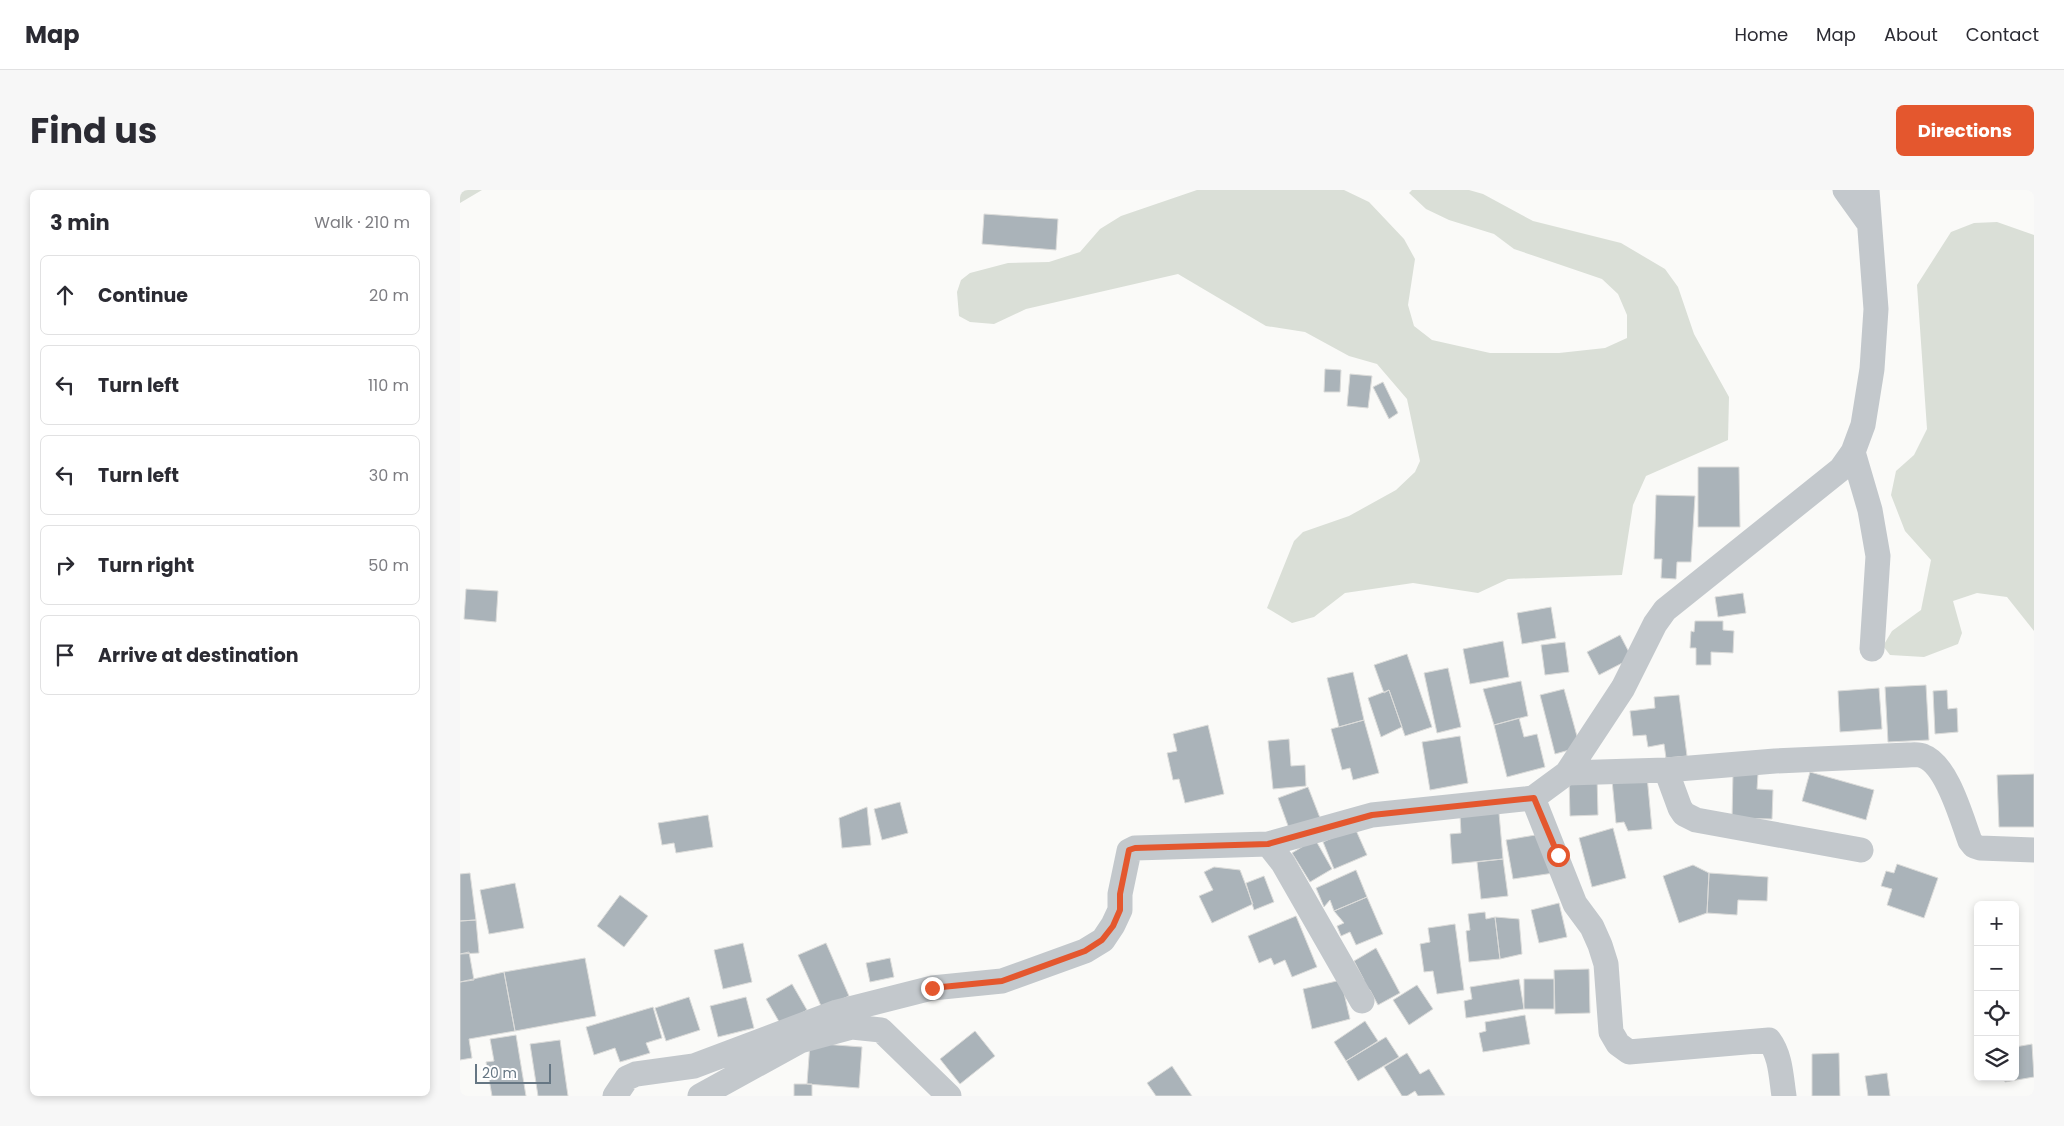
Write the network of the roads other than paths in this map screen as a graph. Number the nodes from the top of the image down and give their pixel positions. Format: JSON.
{"nodes":[{"id":1,"x":1845,"y":190,"type":"edge"},
{"id":2,"x":1868,"y":190,"type":"edge"},
{"id":3,"x":1868,"y":222,"type":"junction"},
{"id":4,"x":1853,"y":452,"type":"junction"},
{"id":5,"x":1872,"y":649,"type":"dead end"},
{"id":6,"x":1666,"y":770,"type":"junction"},
{"id":7,"x":1567,"y":773,"type":"junction"},
{"id":8,"x":1534,"y":798,"type":"junction"},
{"id":9,"x":1268,"y":844,"type":"junction"},
{"id":10,"x":1861,"y":850,"type":"dead end"},
{"id":11,"x":2034,"y":850,"type":"edge"},
{"id":12,"x":1362,"y":1001,"type":"dead end"},
{"id":13,"x":615,"y":1096,"type":"edge"},
{"id":14,"x":700,"y":1096,"type":"edge"},
{"id":15,"x":949,"y":1096,"type":"edge"},
{"id":16,"x":1784,"y":1096,"type":"edge"}],
"edges":[{"from":1,"to":3,"type":"street"},
{"from":2,"to":3,"type":"street"},
{"from":3,"to":4,"type":"street"},
{"from":4,"to":5,"type":"street"},
{"from":4,"to":7,"type":"street"},
{"from":6,"to":7,"type":"street"},
{"from":6,"to":10,"type":"street"},
{"from":6,"to":11,"type":"street"},
{"from":7,"to":8,"type":"street"},
{"from":8,"to":9,"type":"street"},
{"from":8,"to":16,"type":"street"},
{"from":9,"to":12,"type":"street"},
{"from":9,"to":13,"type":"street"},
{"from":14,"to":15,"type":"street"}]}
